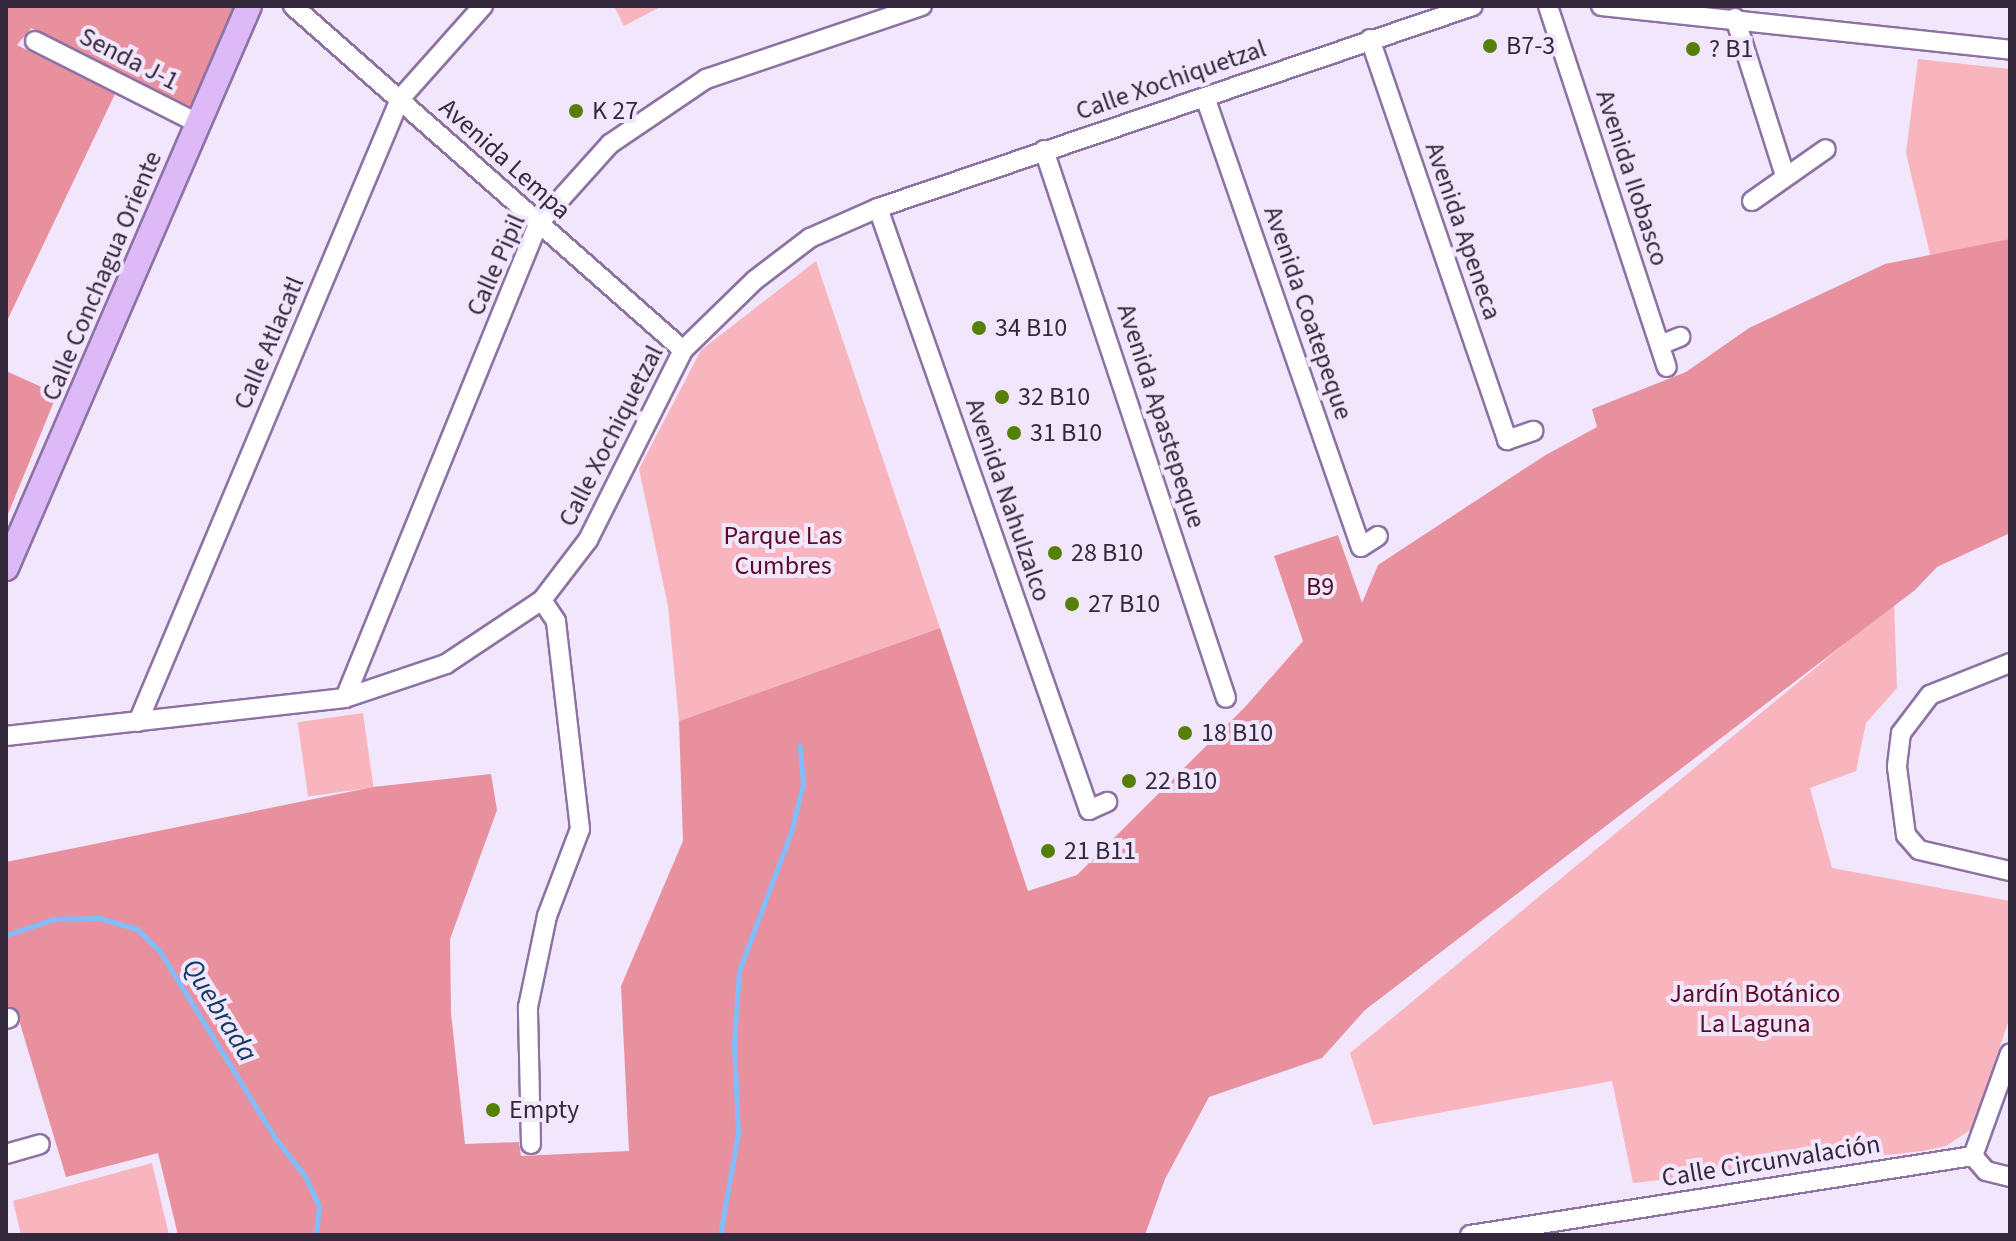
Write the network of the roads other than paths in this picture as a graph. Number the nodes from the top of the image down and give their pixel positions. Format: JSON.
{"nodes":[{"id":1,"x":249,"y":6,"type":"edge"},
{"id":2,"x":293,"y":6,"type":"edge"},
{"id":3,"x":483,"y":6,"type":"edge"},
{"id":4,"x":922,"y":6,"type":"edge"},
{"id":5,"x":1473,"y":6,"type":"edge"},
{"id":6,"x":1548,"y":6,"type":"edge"},
{"id":7,"x":1601,"y":6,"type":"edge"},
{"id":8,"x":1735,"y":18,"type":"junction"},
{"id":9,"x":1370,"y":39,"type":"junction"},
{"id":10,"x":35,"y":41,"type":"dead end"},
{"id":11,"x":2010,"y":50,"type":"edge"},
{"id":12,"x":1205,"y":97,"type":"junction"},
{"id":13,"x":400,"y":99,"type":"junction"},
{"id":14,"x":199,"y":124,"type":"junction"},
{"id":15,"x":1826,"y":149,"type":"dead end"},
{"id":16,"x":1044,"y":150,"type":"junction"},
{"id":17,"x":1785,"y":176,"type":"junction"},
{"id":18,"x":1752,"y":201,"type":"dead end"},
{"id":19,"x":878,"y":208,"type":"junction"},
{"id":20,"x":538,"y":224,"type":"junction"},
{"id":21,"x":1680,"y":337,"type":"dead end"},
{"id":22,"x":1660,"y":345,"type":"junction"},
{"id":23,"x":683,"y":350,"type":"junction"},
{"id":24,"x":1667,"y":367,"type":"dead end"},
{"id":25,"x":1533,"y":431,"type":"dead end"},
{"id":26,"x":1378,"y":536,"type":"dead end"},
{"id":27,"x":6,"y":568,"type":"edge"},
{"id":28,"x":542,"y":600,"type":"junction"},
{"id":29,"x":2010,"y":663,"type":"edge"},
{"id":30,"x":345,"y":698,"type":"junction"},
{"id":31,"x":1226,"y":698,"type":"dead end"},
{"id":32,"x":138,"y":722,"type":"junction"},
{"id":33,"x":6,"y":736,"type":"edge"},
{"id":34,"x":1107,"y":802,"type":"dead end"},
{"id":35,"x":2010,"y":871,"type":"edge"},
{"id":36,"x":2010,"y":1053,"type":"edge"},
{"id":37,"x":40,"y":1144,"type":"dead end"},
{"id":38,"x":531,"y":1144,"type":"dead end"},
{"id":39,"x":6,"y":1154,"type":"edge"},
{"id":40,"x":1973,"y":1156,"type":"junction"},
{"id":41,"x":2010,"y":1177,"type":"edge"},
{"id":42,"x":1470,"y":1235,"type":"edge"}],
"edges":[{"from":1,"to":14,"type":"main road","name":"Calle Conchagua Oriente"},
{"from":2,"to":13,"type":"street","name":"Avenida Lempa"},
{"from":3,"to":13,"type":"street","name":"Calle Atlacatl"},
{"from":4,"to":20,"type":"street","name":"Calle Pipil"},
{"from":5,"to":9,"type":"street","name":"Calle Xochiquetzal"},
{"from":6,"to":22,"type":"street","name":"Avenida Ilobasco"},
{"from":7,"to":8,"type":"street"},
{"from":8,"to":11,"type":"street"},
{"from":8,"to":17,"type":"street"},
{"from":9,"to":12,"type":"street","name":"Calle Xochiquetzal"},
{"from":9,"to":25,"type":"street","name":"Avenida Apeneca"},
{"from":10,"to":14,"type":"street","name":"Senda J-1"},
{"from":12,"to":16,"type":"street","name":"Calle Xochiquetzal"},
{"from":12,"to":26,"type":"street","name":"Avenida Coatepeque"},
{"from":13,"to":20,"type":"street","name":"Avenida Lempa"},
{"from":13,"to":32,"type":"street","name":"Calle Atlacatl"},
{"from":14,"to":27,"type":"main road","name":"Calle Conchagua Oriente"},
{"from":15,"to":17,"type":"street"},
{"from":16,"to":19,"type":"street","name":"Calle Xochiquetzal"},
{"from":16,"to":31,"type":"street","name":"Avenida Apastepeque"},
{"from":17,"to":18,"type":"street"},
{"from":19,"to":23,"type":"street","name":"Calle Xochiquetzal"},
{"from":19,"to":34,"type":"street","name":"Avenida Nahulzalco"},
{"from":20,"to":23,"type":"street","name":"Avenida Lempa"},
{"from":20,"to":30,"type":"street","name":"Calle Pipil"},
{"from":21,"to":22,"type":"street"},
{"from":22,"to":24,"type":"street","name":"Avenida Ilobasco"},
{"from":23,"to":28,"type":"street","name":"Calle Xochiquetzal"},
{"from":28,"to":30,"type":"street","name":"Calle Xochiquetzal"},
{"from":28,"to":38,"type":"street"},
{"from":29,"to":35,"type":"street"},
{"from":30,"to":32,"type":"street","name":"Calle Xochiquetzal"},
{"from":32,"to":33,"type":"street","name":"Calle Xochiquetzal"},
{"from":36,"to":40,"type":"street"},
{"from":37,"to":39,"type":"street"},
{"from":40,"to":41,"type":"street"},
{"from":40,"to":42,"type":"street","name":"Calle Circunvalación"}]}
